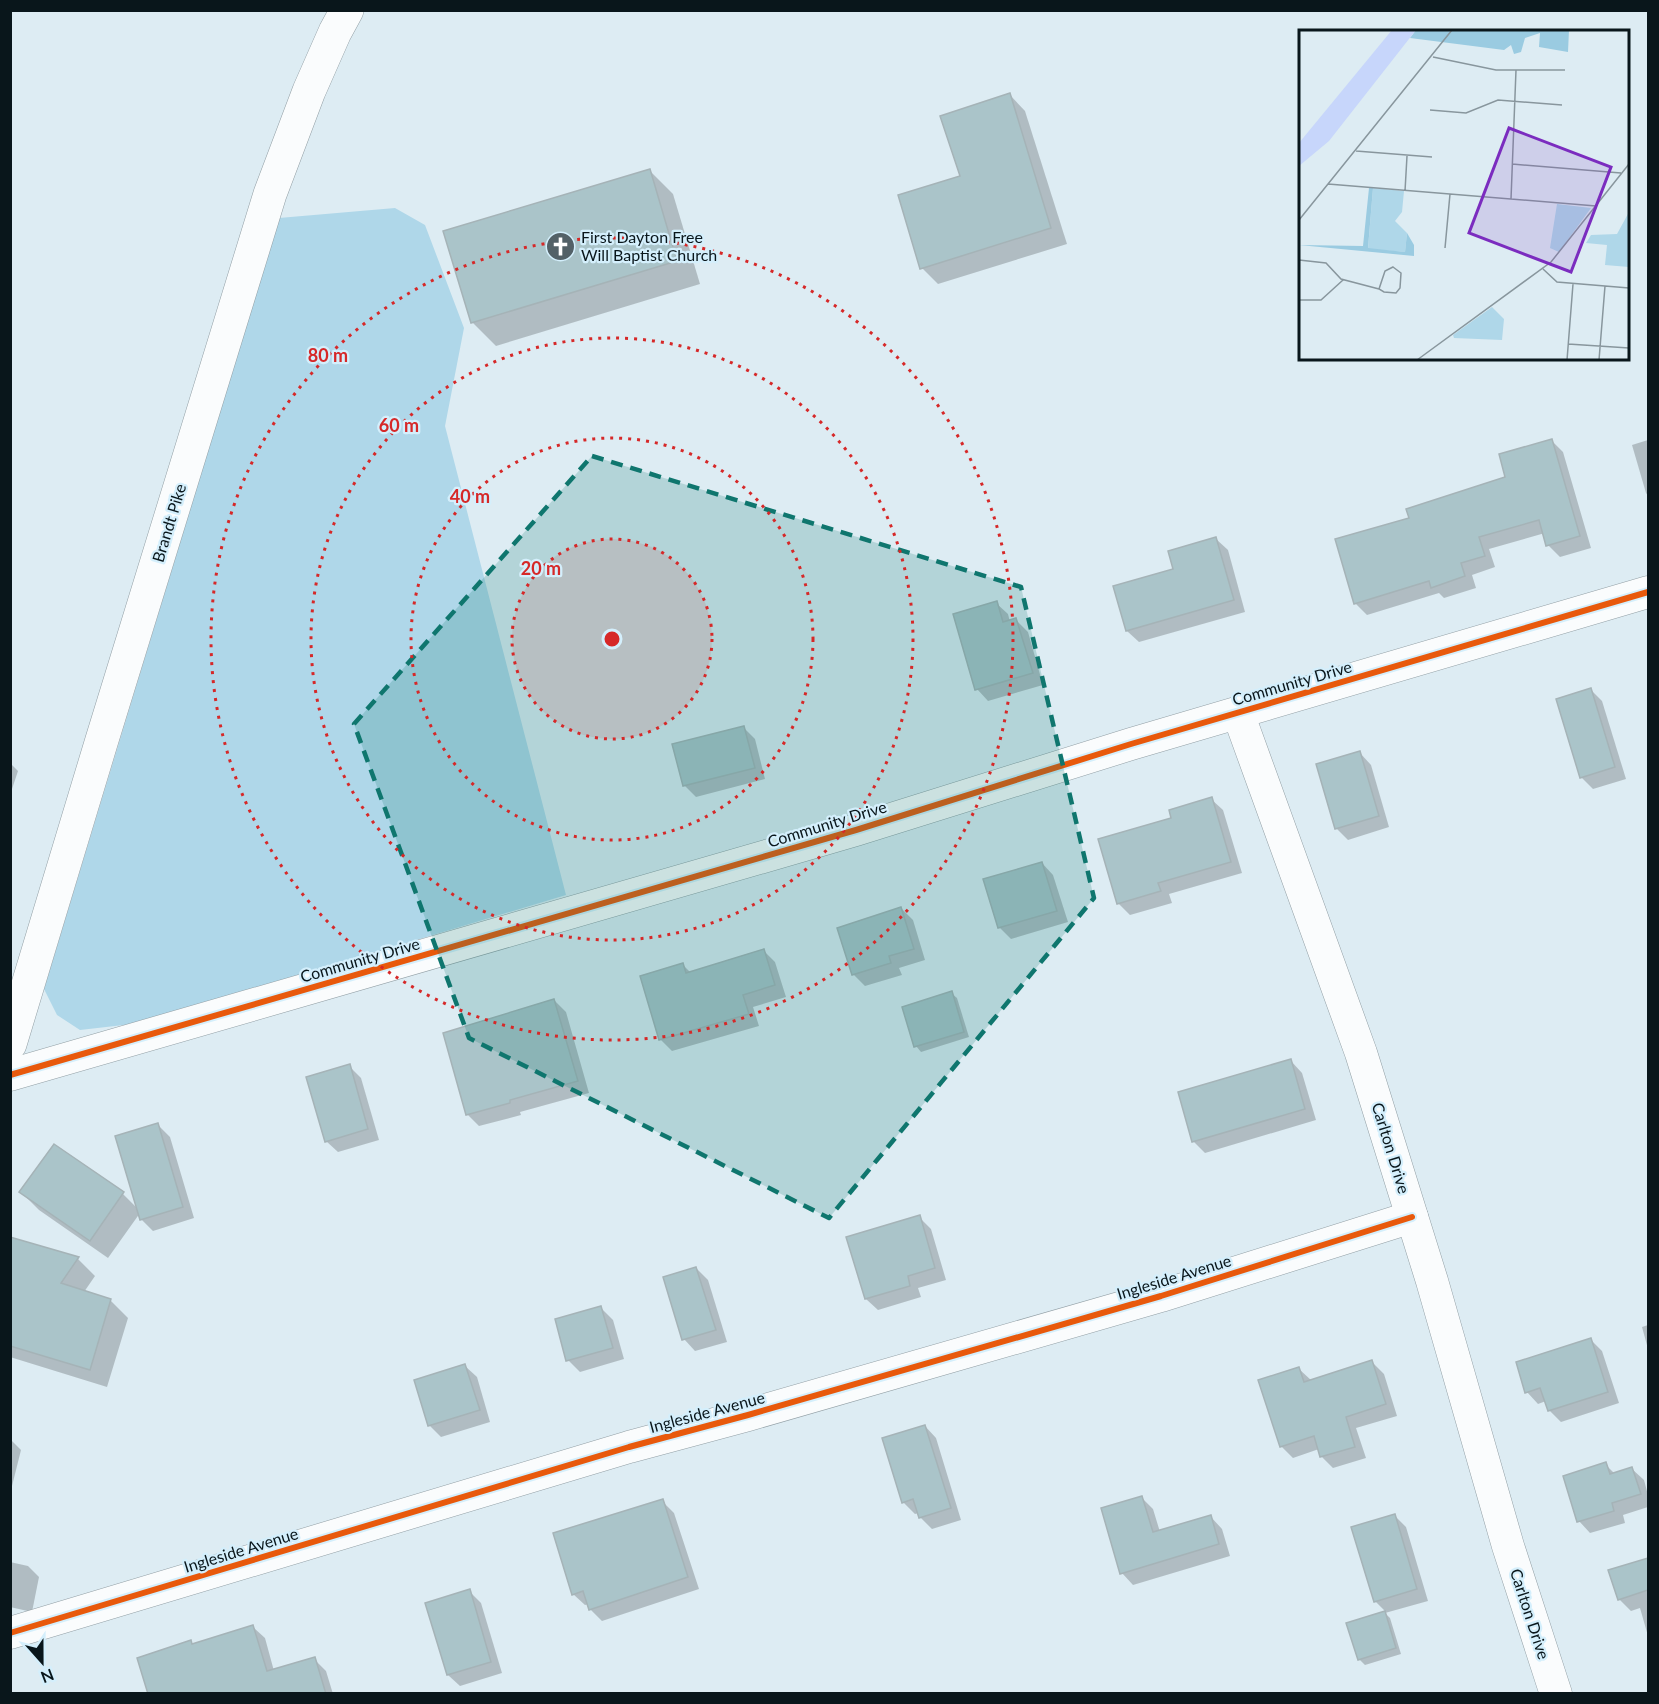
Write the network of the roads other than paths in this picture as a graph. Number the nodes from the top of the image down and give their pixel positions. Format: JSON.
{"nodes":[{"id":1,"x":347,"y":10,"type":"edge"},
{"id":2,"x":1648,"y":592,"type":"edge"},
{"id":3,"x":1238,"y":713,"type":"junction"},
{"id":4,"x":10,"y":1044,"type":"edge"},
{"id":5,"x":10,"y":1075,"type":"edge"},
{"id":6,"x":1412,"y":1217,"type":"junction"},
{"id":7,"x":10,"y":1633,"type":"edge"},
{"id":8,"x":1556,"y":1694,"type":"edge"}],
"edges":[{"from":1,"to":4,"type":"main road","name":"Brandt Pike"},
{"from":2,"to":3,"type":"street","name":"Community Drive"},
{"from":3,"to":5,"type":"street","name":"Community Drive"},
{"from":3,"to":6,"type":"street","name":"Carlton Drive"},
{"from":6,"to":7,"type":"street","name":"Ingleside Avenue"},
{"from":6,"to":8,"type":"street","name":"Carlton Drive"}]}
